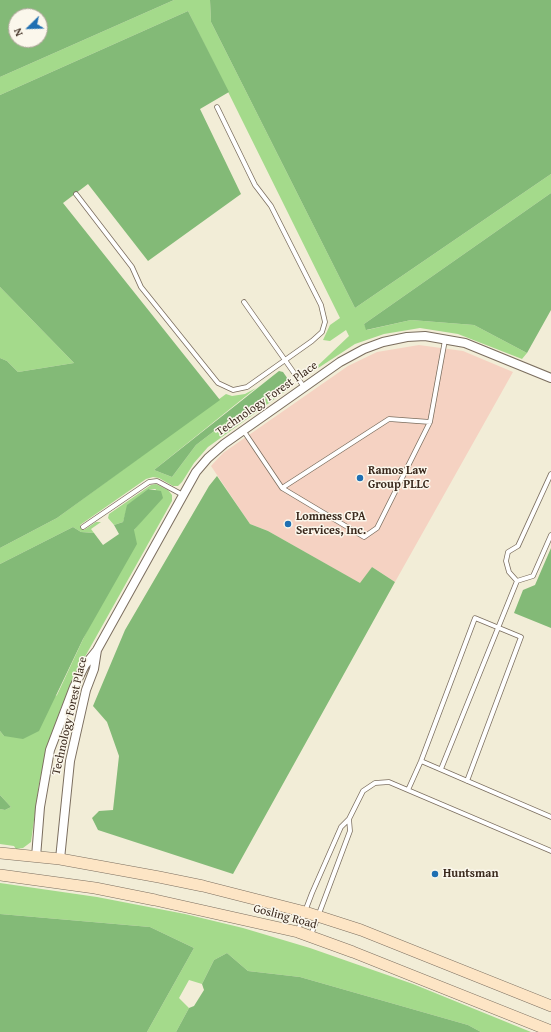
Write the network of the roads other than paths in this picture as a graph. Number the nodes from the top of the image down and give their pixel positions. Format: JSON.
{"nodes":[{"id":1,"x":217,"y":107,"type":"dead end"},
{"id":2,"x":76,"y":194,"type":"dead end"},
{"id":3,"x":244,"y":302,"type":"dead end"},
{"id":4,"x":445,"y":339,"type":"junction"},
{"id":5,"x":285,"y":360,"type":"junction"},
{"id":6,"x":551,"y":378,"type":"edge"},
{"id":7,"x":305,"y":387,"type":"junction"},
{"id":8,"x":430,"y":422,"type":"junction"},
{"id":9,"x":243,"y":430,"type":"junction"},
{"id":10,"x":551,"y":474,"type":"edge"},
{"id":11,"x":282,"y":488,"type":"junction"},
{"id":12,"x":183,"y":496,"type":"junction"},
{"id":13,"x":83,"y":528,"type":"dead end"},
{"id":14,"x":551,"y":535,"type":"edge"},
{"id":15,"x":518,"y":581,"type":"junction"},
{"id":16,"x":500,"y":628,"type":"junction"},
{"id":17,"x":97,"y":650,"type":"junction"},
{"id":18,"x":421,"y":761,"type":"junction"},
{"id":19,"x":441,"y":769,"type":"junction"},
{"id":20,"x":467,"y":781,"type":"junction"},
{"id":21,"x":408,"y":790,"type":"junction"},
{"id":22,"x":551,"y":817,"type":"edge"},
{"id":23,"x":349,"y":819,"type":"junction"},
{"id":24,"x":551,"y":851,"type":"edge"},
{"id":25,"x":0,"y":853,"type":"edge"},
{"id":26,"x":36,"y":857,"type":"junction"},
{"id":27,"x":60,"y":859,"type":"junction"},
{"id":28,"x":0,"y":875,"type":"edge"},
{"id":29,"x":305,"y":912,"type":"junction"},
{"id":30,"x":317,"y":916,"type":"junction"},
{"id":31,"x":298,"y":932,"type":"junction"},
{"id":32,"x":310,"y":937,"type":"junction"},
{"id":33,"x":551,"y":1006,"type":"edge"},
{"id":34,"x":551,"y":1031,"type":"edge"}],
"edges":[{"from":1,"to":5,"type":"lane"},
{"from":2,"to":5,"type":"lane"},
{"from":3,"to":5,"type":"lane"},
{"from":4,"to":6,"type":"street","name":"Technology Forest Place"},
{"from":4,"to":7,"type":"street","name":"Technology Forest Place"},
{"from":4,"to":8,"type":"lane"},
{"from":5,"to":7,"type":"lane"},
{"from":7,"to":9,"type":"street","name":"Technology Forest Place"},
{"from":8,"to":11,"type":"lane"},
{"from":8,"to":11,"type":"lane"},
{"from":9,"to":11,"type":"lane"},
{"from":9,"to":12,"type":"street","name":"Technology Forest Place"},
{"from":10,"to":15,"type":"lane"},
{"from":12,"to":13,"type":"lane"},
{"from":12,"to":17,"type":"street","name":"Technology Forest Place"},
{"from":14,"to":15,"type":"lane"},
{"from":15,"to":16,"type":"lane"},
{"from":16,"to":18,"type":"lane"},
{"from":16,"to":19,"type":"lane"},
{"from":16,"to":20,"type":"lane"},
{"from":17,"to":26,"type":"street","name":"Technology Forest Place"},
{"from":17,"to":27,"type":"street","name":"Technology Forest Place"},
{"from":18,"to":19,"type":"lane"},
{"from":18,"to":21,"type":"lane"},
{"from":19,"to":20,"type":"lane"},
{"from":20,"to":22,"type":"lane"},
{"from":21,"to":23,"type":"lane"},
{"from":21,"to":24,"type":"lane"},
{"from":23,"to":29,"type":"lane"},
{"from":23,"to":30,"type":"lane"},
{"from":25,"to":26,"type":"main road","name":"Gosling Road"},
{"from":26,"to":27,"type":"main road","name":"Gosling Road"},
{"from":27,"to":29,"type":"main road","name":"Gosling Road"},
{"from":28,"to":31,"type":"main road","name":"Gosling Road"},
{"from":29,"to":30,"type":"main road","name":"Gosling Road"},
{"from":29,"to":31,"type":"lane"},
{"from":30,"to":32,"type":"lane"},
{"from":30,"to":33,"type":"main road","name":"Gosling Road"},
{"from":31,"to":32,"type":"main road","name":"Gosling Road"},
{"from":32,"to":34,"type":"main road","name":"Gosling Road"}]}
